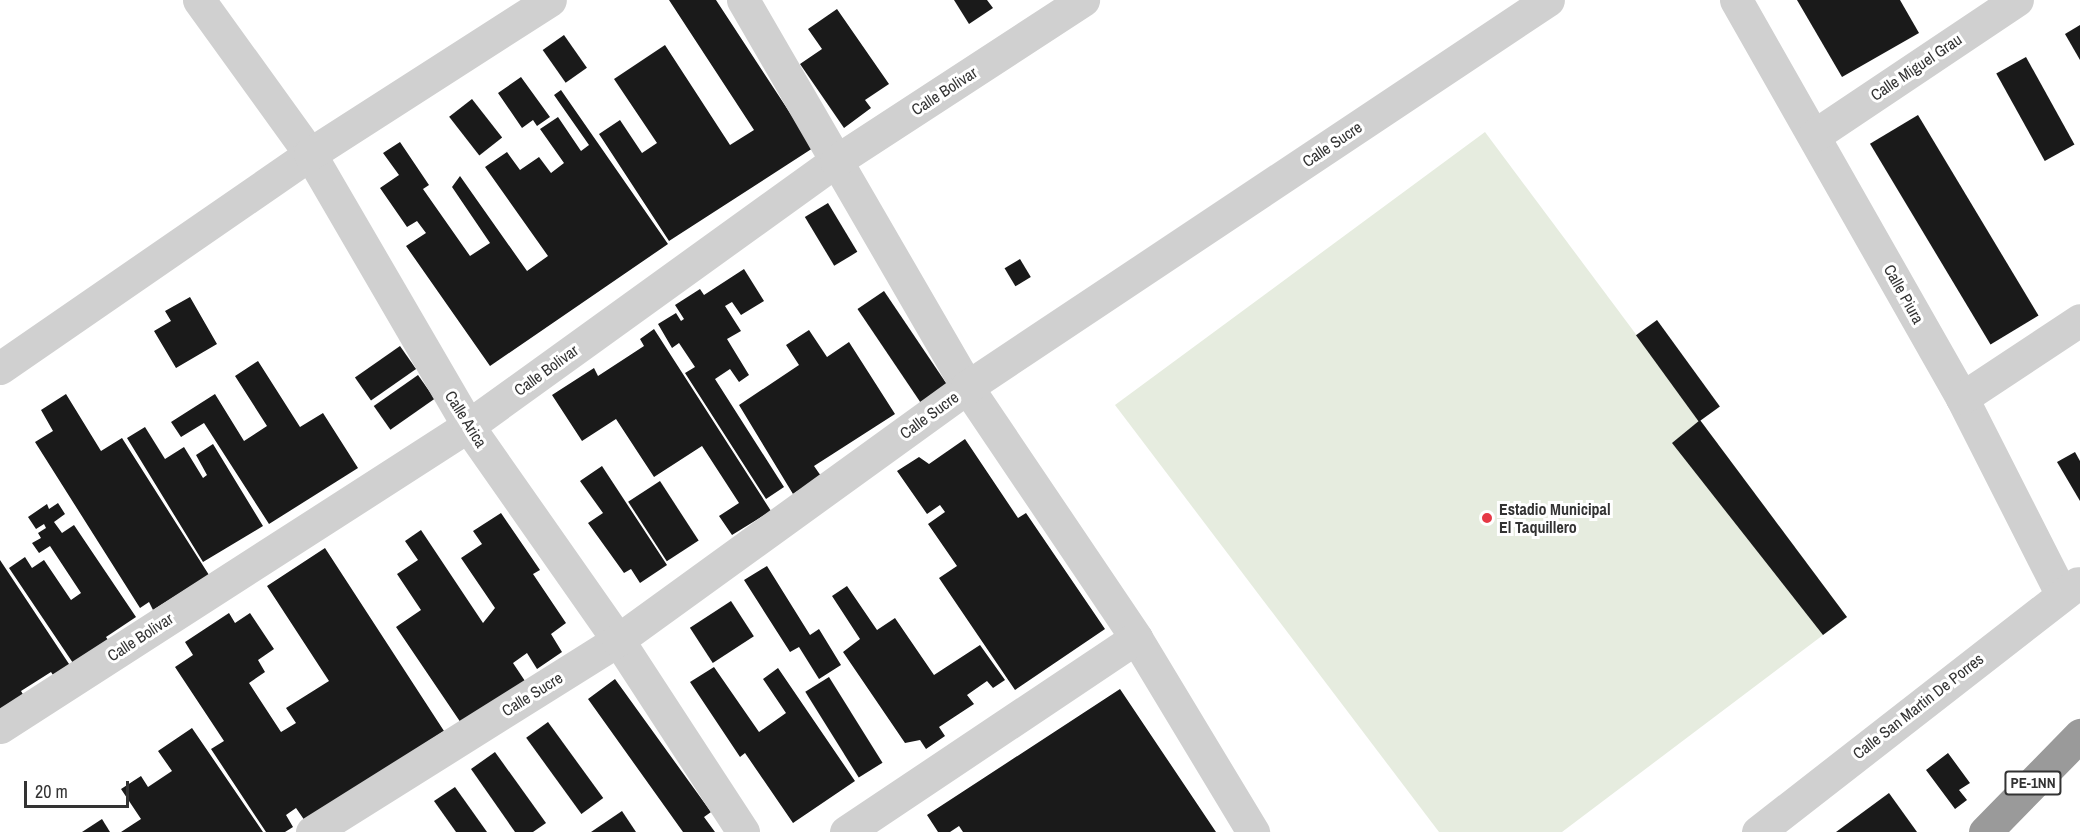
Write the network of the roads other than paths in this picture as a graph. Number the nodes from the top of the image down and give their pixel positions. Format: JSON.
{"nodes":[{"id":1,"x":199,"y":0,"type":"edge"},
{"id":2,"x":550,"y":0,"type":"edge"},
{"id":3,"x":743,"y":0,"type":"edge"},
{"id":4,"x":1083,"y":0,"type":"edge"},
{"id":5,"x":1548,"y":0,"type":"edge"},
{"id":6,"x":1736,"y":0,"type":"edge"},
{"id":7,"x":2017,"y":0,"type":"edge"},
{"id":8,"x":1815,"y":135,"type":"junction"},
{"id":9,"x":310,"y":154,"type":"junction"},
{"id":10,"x":836,"y":161,"type":"junction"},
{"id":11,"x":2080,"y":320,"type":"edge"},
{"id":12,"x":0,"y":368,"type":"edge"},
{"id":13,"x":966,"y":387,"type":"junction"},
{"id":14,"x":1962,"y":398,"type":"junction"},
{"id":15,"x":468,"y":426,"type":"junction"},
{"id":16,"x":2071,"y":588,"type":"edge"},
{"id":17,"x":1136,"y":638,"type":"junction"},
{"id":18,"x":618,"y":640,"type":"junction"},
{"id":19,"x":0,"y":727,"type":"edge"},
{"id":20,"x":2080,"y":735,"type":"edge"},
{"id":21,"x":312,"y":832,"type":"edge"},
{"id":22,"x":743,"y":832,"type":"edge"},
{"id":23,"x":846,"y":832,"type":"edge"},
{"id":24,"x":1253,"y":832,"type":"edge"},
{"id":25,"x":1758,"y":832,"type":"edge"},
{"id":26,"x":1986,"y":832,"type":"edge"}],
"edges":[{"from":1,"to":9,"type":"street","name":"Calle Arica"},
{"from":2,"to":9,"type":"street"},
{"from":3,"to":10,"type":"street"},
{"from":4,"to":10,"type":"street","name":"Calle Bolivar"},
{"from":5,"to":13,"type":"street","name":"Calle Sucre"},
{"from":6,"to":8,"type":"street","name":"Calle Piura"},
{"from":7,"to":8,"type":"street","name":"Calle Miguel Grau"},
{"from":8,"to":14,"type":"street","name":"Calle Piura"},
{"from":9,"to":12,"type":"street"},
{"from":9,"to":15,"type":"street","name":"Calle Arica"},
{"from":10,"to":13,"type":"street"},
{"from":10,"to":15,"type":"street","name":"Calle Bolivar"},
{"from":11,"to":14,"type":"street"},
{"from":13,"to":17,"type":"street"},
{"from":13,"to":18,"type":"street","name":"Calle Sucre"},
{"from":14,"to":16,"type":"street","name":"Calle Piura"},
{"from":15,"to":18,"type":"street","name":"Calle Arica"},
{"from":15,"to":19,"type":"street","name":"Calle Bolivar"},
{"from":16,"to":25,"type":"street","name":"Calle San Martin De Porres"},
{"from":17,"to":23,"type":"street"},
{"from":17,"to":24,"type":"street"},
{"from":18,"to":21,"type":"street","name":"Calle Sucre"},
{"from":18,"to":22,"type":"street","name":"Calle Arica"},
{"from":20,"to":26,"type":"highway","number":"PE-1NN"}]}
